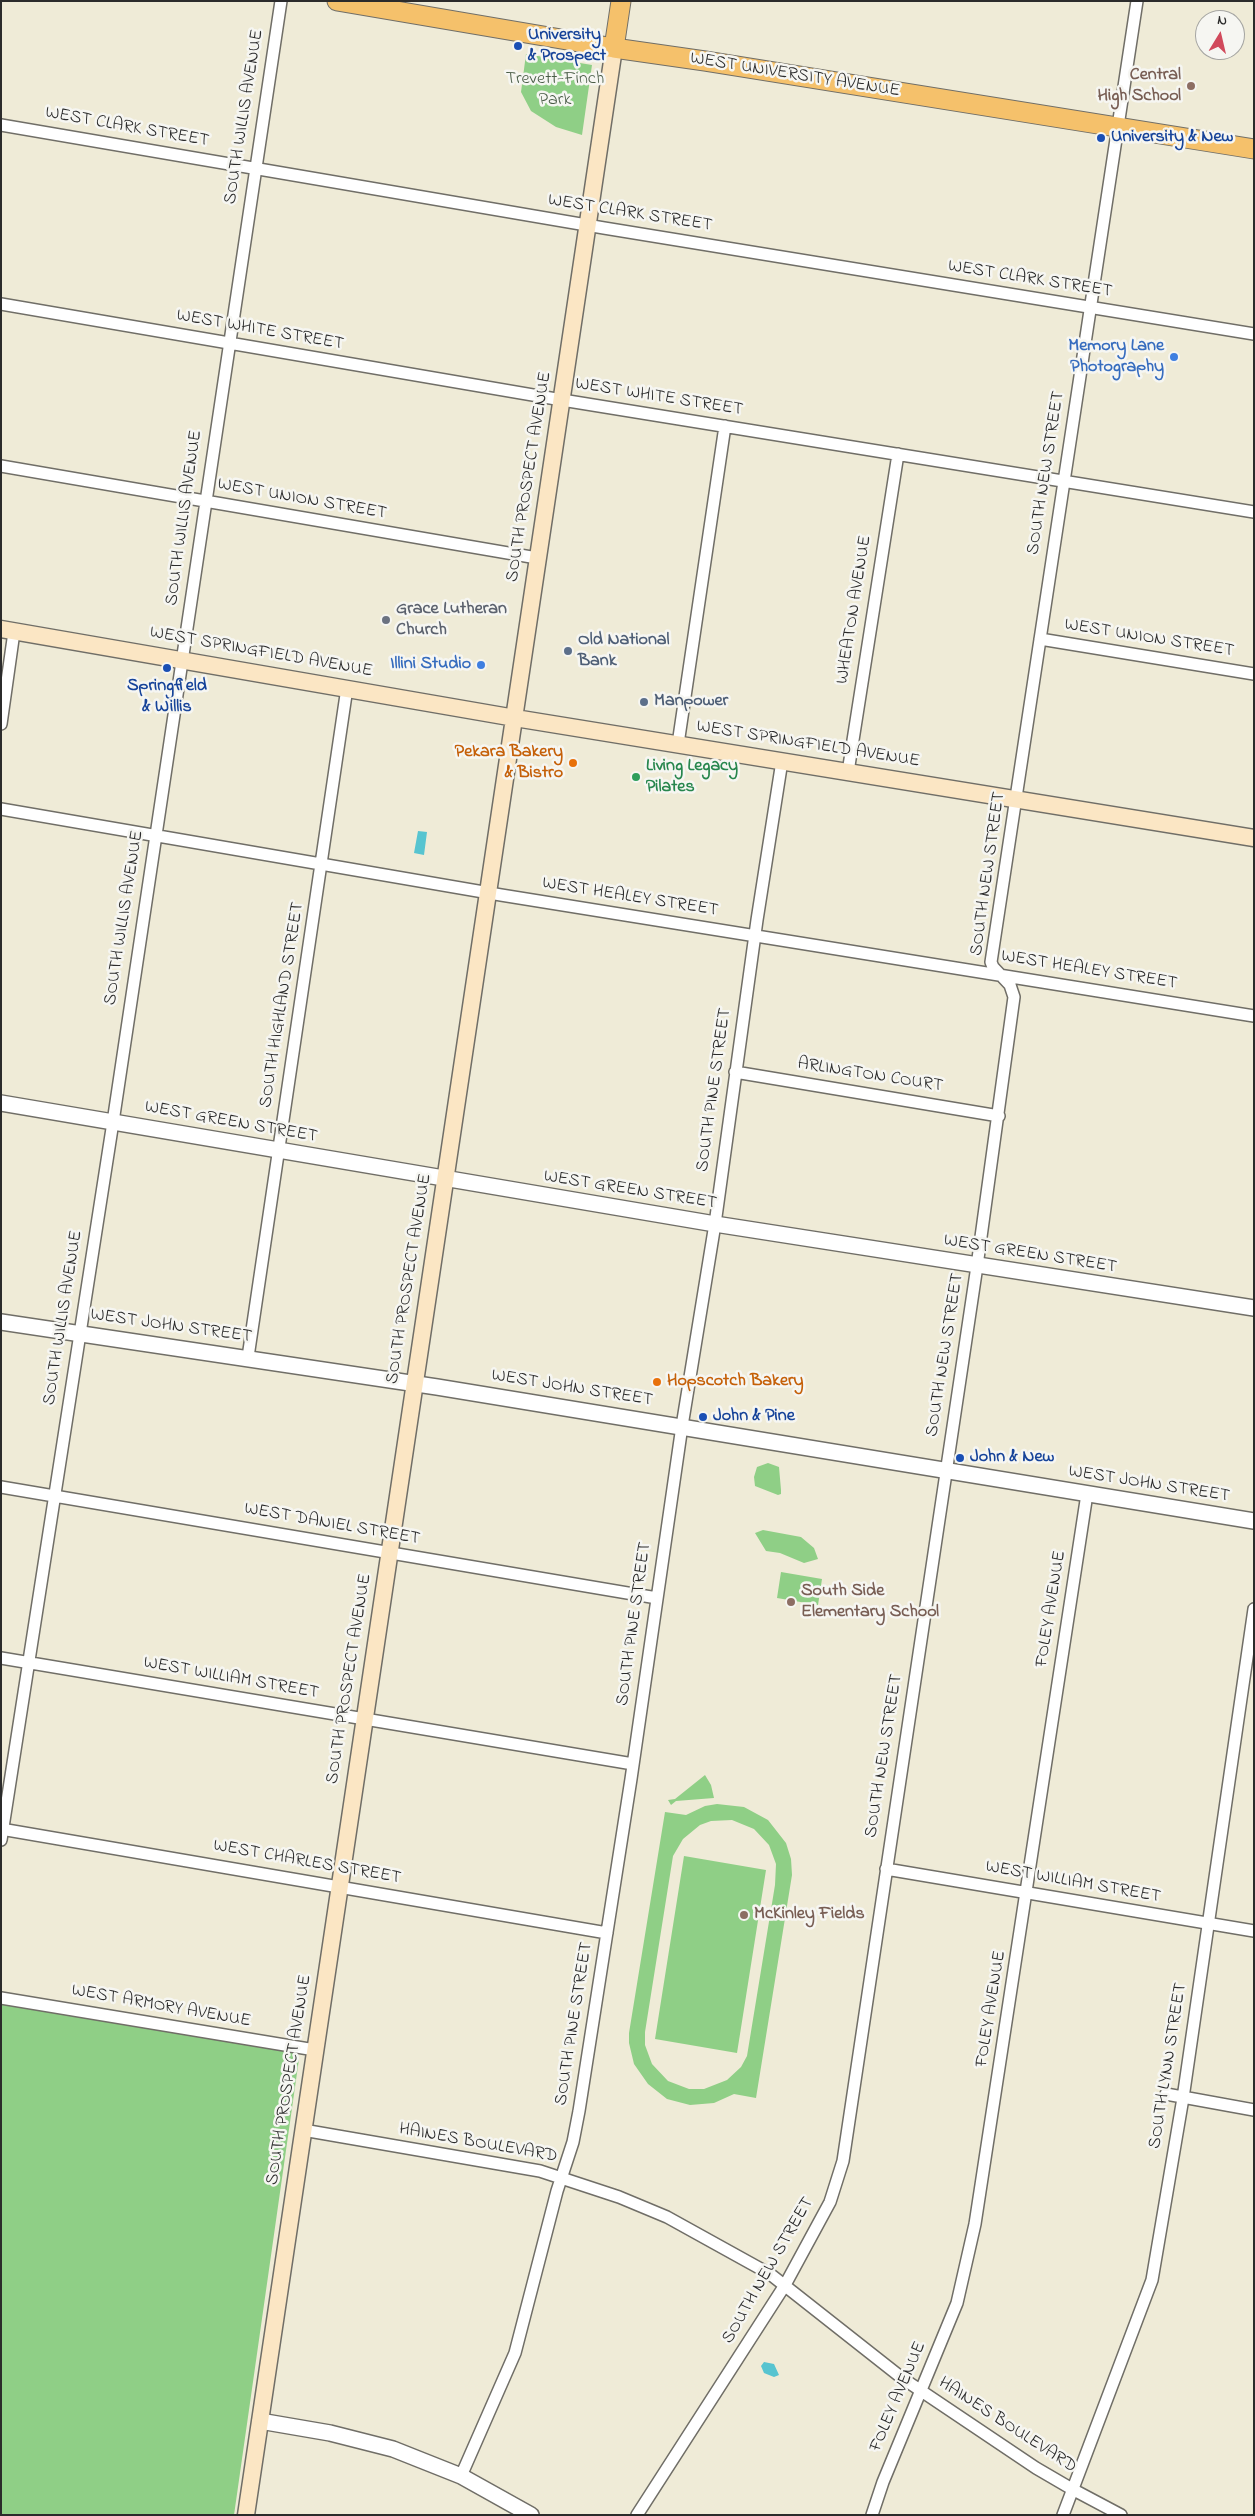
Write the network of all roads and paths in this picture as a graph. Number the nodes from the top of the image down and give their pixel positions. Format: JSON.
{"nodes":[{"id":1,"x":281,"y":1,"type":"edge"},
{"id":2,"x":337,"y":1,"type":"edge"},
{"id":3,"x":621,"y":1,"type":"edge"},
{"id":4,"x":1137,"y":1,"type":"edge"},
{"id":5,"x":614,"y":48,"type":"junction"},
{"id":6,"x":1,"y":125,"type":"edge"},
{"id":7,"x":1119,"y":128,"type":"junction"},
{"id":8,"x":1254,"y":149,"type":"edge"},
{"id":9,"x":255,"y":168,"type":"junction"},
{"id":10,"x":588,"y":225,"type":"junction"},
{"id":11,"x":1,"y":304,"type":"edge"},
{"id":12,"x":1091,"y":307,"type":"junction"},
{"id":13,"x":1254,"y":334,"type":"edge"},
{"id":14,"x":229,"y":343,"type":"junction"},
{"id":15,"x":562,"y":400,"type":"junction"},
{"id":16,"x":725,"y":426,"type":"junction"},
{"id":17,"x":898,"y":454,"type":"junction"},
{"id":18,"x":1,"y":466,"type":"edge"},
{"id":19,"x":1064,"y":481,"type":"junction"},
{"id":20,"x":205,"y":501,"type":"junction"},
{"id":21,"x":1254,"y":512,"type":"edge"},
{"id":22,"x":537,"y":558,"type":"junction"},
{"id":23,"x":8,"y":630,"type":"edge"},
{"id":24,"x":1040,"y":639,"type":"junction"},
{"id":25,"x":182,"y":660,"type":"junction"},
{"id":26,"x":1254,"y":674,"type":"edge"},
{"id":27,"x":347,"y":688,"type":"junction"},
{"id":28,"x":515,"y":718,"type":"junction"},
{"id":29,"x":1,"y":724,"type":"edge"},
{"id":30,"x":678,"y":744,"type":"junction"},
{"id":31,"x":782,"y":761,"type":"junction"},
{"id":32,"x":848,"y":772,"type":"junction"},
{"id":33,"x":1018,"y":800,"type":"junction"},
{"id":34,"x":1,"y":809,"type":"edge"},
{"id":35,"x":156,"y":835,"type":"junction"},
{"id":36,"x":1254,"y":838,"type":"edge"},
{"id":37,"x":322,"y":864,"type":"junction"},
{"id":38,"x":488,"y":893,"type":"junction"},
{"id":39,"x":755,"y":936,"type":"junction"},
{"id":40,"x":1003,"y":975,"type":"junction"},
{"id":41,"x":1254,"y":1016,"type":"edge"},
{"id":42,"x":735,"y":1072,"type":"junction"},
{"id":43,"x":1,"y":1103,"type":"edge"},
{"id":44,"x":999,"y":1116,"type":"junction"},
{"id":45,"x":112,"y":1122,"type":"junction"},
{"id":46,"x":279,"y":1150,"type":"junction"},
{"id":47,"x":445,"y":1179,"type":"junction"},
{"id":48,"x":714,"y":1224,"type":"junction"},
{"id":49,"x":977,"y":1266,"type":"junction"},
{"id":50,"x":1254,"y":1308,"type":"edge"},
{"id":51,"x":1,"y":1322,"type":"edge"},
{"id":52,"x":78,"y":1333,"type":"junction"},
{"id":53,"x":248,"y":1357,"type":"junction"},
{"id":54,"x":415,"y":1383,"type":"junction"},
{"id":55,"x":682,"y":1426,"type":"junction"},
{"id":56,"x":946,"y":1470,"type":"junction"},
{"id":57,"x":1,"y":1487,"type":"edge"},
{"id":58,"x":1087,"y":1494,"type":"junction"},
{"id":59,"x":54,"y":1496,"type":"junction"},
{"id":60,"x":1254,"y":1521,"type":"edge"},
{"id":61,"x":389,"y":1553,"type":"junction"},
{"id":62,"x":657,"y":1598,"type":"junction"},
{"id":63,"x":1254,"y":1609,"type":"edge"},
{"id":64,"x":1,"y":1658,"type":"edge"},
{"id":65,"x":28,"y":1662,"type":"junction"},
{"id":66,"x":364,"y":1719,"type":"junction"},
{"id":67,"x":633,"y":1764,"type":"junction"},
{"id":68,"x":2,"y":1832,"type":"edge"},
{"id":69,"x":886,"y":1869,"type":"junction"},
{"id":70,"x":339,"y":1887,"type":"junction"},
{"id":71,"x":1028,"y":1893,"type":"junction"},
{"id":72,"x":1208,"y":1924,"type":"junction"},
{"id":73,"x":1254,"y":1931,"type":"edge"},
{"id":74,"x":607,"y":1933,"type":"junction"},
{"id":75,"x":1,"y":1998,"type":"edge"},
{"id":76,"x":315,"y":2050,"type":"junction"},
{"id":77,"x":1166,"y":2094,"type":"dead end"},
{"id":78,"x":1183,"y":2098,"type":"junction"},
{"id":79,"x":1254,"y":2110,"type":"edge"},
{"id":80,"x":303,"y":2130,"type":"junction"},
{"id":81,"x":561,"y":2177,"type":"junction"},
{"id":82,"x":785,"y":2285,"type":"junction"},
{"id":83,"x":922,"y":2391,"type":"junction"},
{"id":84,"x":260,"y":2421,"type":"junction"},
{"id":85,"x":461,"y":2476,"type":"junction"},
{"id":86,"x":1072,"y":2489,"type":"junction"},
{"id":87,"x":246,"y":2515,"type":"edge"},
{"id":88,"x":531,"y":2515,"type":"edge"},
{"id":89,"x":637,"y":2515,"type":"edge"},
{"id":90,"x":872,"y":2515,"type":"edge"},
{"id":91,"x":1062,"y":2515,"type":"edge"},
{"id":92,"x":1121,"y":2515,"type":"edge"}],
"edges":[{"from":1,"to":9,"type":"street","name":"SOUTH WILLIS AVENUE"},
{"from":2,"to":5,"type":"main road","name":"WEST UNIVERSITY AVENUE"},
{"from":3,"to":5,"type":"main road"},
{"from":4,"to":7,"type":"street","name":"SOUTH NEW STREET"},
{"from":5,"to":7,"type":"main road","name":"WEST UNIVERSITY AVENUE"},
{"from":5,"to":10,"type":"main road","name":"SOUTH PROSPECT AVENUE"},
{"from":6,"to":9,"type":"street","name":"WEST CLARK STREET"},
{"from":7,"to":8,"type":"main road","name":"WEST UNIVERSITY AVENUE"},
{"from":7,"to":12,"type":"street","name":"SOUTH NEW STREET"},
{"from":9,"to":10,"type":"street","name":"WEST CLARK STREET"},
{"from":9,"to":14,"type":"street","name":"SOUTH WILLIS AVENUE"},
{"from":10,"to":12,"type":"street","name":"WEST CLARK STREET"},
{"from":10,"to":15,"type":"main road","name":"SOUTH PROSPECT AVENUE"},
{"from":11,"to":14,"type":"street","name":"WEST WHITE STREET"},
{"from":12,"to":13,"type":"street","name":"WEST CLARK STREET"},
{"from":12,"to":19,"type":"street","name":"SOUTH NEW STREET"},
{"from":14,"to":15,"type":"street","name":"WEST WHITE STREET"},
{"from":14,"to":20,"type":"street","name":"SOUTH WILLIS AVENUE"},
{"from":15,"to":16,"type":"street","name":"WEST WHITE STREET"},
{"from":15,"to":22,"type":"main road","name":"SOUTH PROSPECT AVENUE"},
{"from":16,"to":17,"type":"street","name":"WEST WHITE STREET"},
{"from":16,"to":30,"type":"street"},
{"from":17,"to":19,"type":"street","name":"WEST WHITE STREET"},
{"from":17,"to":32,"type":"street","name":"WHEATON AVENUE"},
{"from":18,"to":20,"type":"street","name":"WEST UNION STREET"},
{"from":19,"to":21,"type":"street","name":"WEST WHITE STREET"},
{"from":19,"to":24,"type":"street","name":"SOUTH NEW STREET"},
{"from":20,"to":22,"type":"street","name":"WEST UNION STREET"},
{"from":20,"to":25,"type":"street","name":"SOUTH WILLIS AVENUE"},
{"from":22,"to":28,"type":"main road","name":"SOUTH PROSPECT AVENUE"},
{"from":23,"to":25,"type":"main road","name":"WEST SPRINGFIELD AVENUE"},
{"from":23,"to":29,"type":"street"},
{"from":24,"to":26,"type":"street","name":"WEST UNION STREET"},
{"from":24,"to":33,"type":"street","name":"SOUTH NEW STREET"},
{"from":25,"to":27,"type":"main road","name":"WEST SPRINGFIELD AVENUE"},
{"from":25,"to":35,"type":"street","name":"SOUTH WILLIS AVENUE"},
{"from":27,"to":28,"type":"main road","name":"WEST SPRINGFIELD AVENUE"},
{"from":27,"to":37,"type":"street","name":"SOUTH HIGHLAND STREET"},
{"from":28,"to":30,"type":"main road","name":"WEST SPRINGFIELD AVENUE"},
{"from":28,"to":38,"type":"main road","name":"SOUTH PROSPECT AVENUE"},
{"from":30,"to":31,"type":"main road","name":"WEST SPRINGFIELD AVENUE"},
{"from":31,"to":32,"type":"main road","name":"WEST SPRINGFIELD AVENUE"},
{"from":31,"to":39,"type":"street","name":"SOUTH PINE STREET"},
{"from":32,"to":33,"type":"main road","name":"WEST SPRINGFIELD AVENUE"},
{"from":33,"to":36,"type":"main road","name":"WEST SPRINGFIELD AVENUE"},
{"from":33,"to":40,"type":"street","name":"SOUTH NEW STREET"},
{"from":34,"to":35,"type":"street","name":"WEST HEALEY STREET"},
{"from":35,"to":37,"type":"street","name":"WEST HEALEY STREET"},
{"from":35,"to":45,"type":"street","name":"SOUTH WILLIS AVENUE"},
{"from":37,"to":38,"type":"street","name":"WEST HEALEY STREET"},
{"from":37,"to":46,"type":"street","name":"SOUTH HIGHLAND STREET"},
{"from":38,"to":39,"type":"street","name":"WEST HEALEY STREET"},
{"from":38,"to":47,"type":"main road","name":"SOUTH PROSPECT AVENUE"},
{"from":39,"to":40,"type":"street","name":"WEST HEALEY STREET"},
{"from":39,"to":42,"type":"street","name":"SOUTH PINE STREET"},
{"from":40,"to":41,"type":"street","name":"WEST HEALEY STREET"},
{"from":40,"to":44,"type":"street","name":"SOUTH NEW STREET"},
{"from":42,"to":44,"type":"street","name":"ARLINGTON COURT"},
{"from":42,"to":48,"type":"street","name":"SOUTH PINE STREET"},
{"from":43,"to":45,"type":"street","name":"WEST GREEN STREET"},
{"from":44,"to":49,"type":"street","name":"SOUTH NEW STREET"},
{"from":45,"to":46,"type":"street","name":"WEST GREEN STREET"},
{"from":45,"to":52,"type":"street","name":"SOUTH WILLIS AVENUE"},
{"from":46,"to":47,"type":"street","name":"WEST GREEN STREET"},
{"from":46,"to":53,"type":"street","name":"SOUTH HIGHLAND STREET"},
{"from":47,"to":48,"type":"street","name":"WEST GREEN STREET"},
{"from":47,"to":54,"type":"main road","name":"SOUTH PROSPECT AVENUE"},
{"from":48,"to":49,"type":"street","name":"WEST GREEN STREET"},
{"from":48,"to":55,"type":"street","name":"SOUTH PINE STREET"},
{"from":49,"to":50,"type":"street","name":"WEST GREEN STREET"},
{"from":49,"to":56,"type":"street","name":"SOUTH NEW STREET"},
{"from":51,"to":52,"type":"street","name":"WEST JOHN STREET"},
{"from":52,"to":53,"type":"street","name":"WEST JOHN STREET"},
{"from":52,"to":59,"type":"street","name":"SOUTH WILLIS AVENUE"},
{"from":53,"to":54,"type":"street","name":"WEST JOHN STREET"},
{"from":54,"to":55,"type":"street","name":"WEST JOHN STREET"},
{"from":54,"to":61,"type":"main road","name":"SOUTH PROSPECT AVENUE"},
{"from":55,"to":56,"type":"street","name":"WEST JOHN STREET"},
{"from":55,"to":62,"type":"street","name":"SOUTH PINE STREET"},
{"from":56,"to":58,"type":"street","name":"WEST JOHN STREET"},
{"from":56,"to":69,"type":"street","name":"SOUTH NEW STREET"},
{"from":57,"to":59,"type":"street","name":"WEST DANIEL STREET"},
{"from":58,"to":60,"type":"street","name":"WEST JOHN STREET"},
{"from":58,"to":71,"type":"street","name":"FOLEY AVENUE"},
{"from":59,"to":61,"type":"street","name":"WEST DANIEL STREET"},
{"from":59,"to":65,"type":"street","name":"SOUTH WILLIS AVENUE"},
{"from":61,"to":62,"type":"street","name":"WEST DANIEL STREET"},
{"from":61,"to":66,"type":"main road","name":"SOUTH PROSPECT AVENUE"},
{"from":62,"to":67,"type":"street","name":"SOUTH PINE STREET"},
{"from":63,"to":72,"type":"street","name":"SOUTH LYNN STREET"},
{"from":64,"to":65,"type":"street","name":"WEST WILLIAM STREET"},
{"from":65,"to":66,"type":"street","name":"WEST WILLIAM STREET"},
{"from":65,"to":68,"type":"street","name":"SOUTH WILLIS AVENUE"},
{"from":66,"to":67,"type":"street","name":"WEST WILLIAM STREET"},
{"from":66,"to":70,"type":"main road","name":"SOUTH PROSPECT AVENUE"},
{"from":67,"to":74,"type":"street","name":"SOUTH PINE STREET"},
{"from":68,"to":70,"type":"street","name":"WEST CHARLES STREET"},
{"from":69,"to":71,"type":"street","name":"WEST WILLIAM STREET"},
{"from":69,"to":82,"type":"street","name":"SOUTH NEW STREET"},
{"from":70,"to":74,"type":"street","name":"WEST CHARLES STREET"},
{"from":70,"to":76,"type":"main road","name":"SOUTH PROSPECT AVENUE"},
{"from":71,"to":72,"type":"street","name":"WEST WILLIAM STREET"},
{"from":71,"to":83,"type":"street","name":"FOLEY AVENUE"},
{"from":72,"to":73,"type":"street","name":"WEST WILLIAM STREET"},
{"from":72,"to":78,"type":"street","name":"SOUTH LYNN STREET"},
{"from":74,"to":81,"type":"street","name":"SOUTH PINE STREET"},
{"from":75,"to":76,"type":"street","name":"WEST ARMORY AVENUE"},
{"from":76,"to":80,"type":"main road","name":"SOUTH PROSPECT AVENUE"},
{"from":77,"to":78,"type":"street"},
{"from":78,"to":79,"type":"street"},
{"from":78,"to":86,"type":"street","name":"SOUTH LYNN STREET"},
{"from":80,"to":81,"type":"street","name":"HAINES BOULEVARD"},
{"from":80,"to":84,"type":"main road","name":"SOUTH PROSPECT AVENUE"},
{"from":81,"to":82,"type":"street","name":"HAINES BOULEVARD"},
{"from":81,"to":85,"type":"street","name":"SOUTH PINE STREET"},
{"from":82,"to":83,"type":"street","name":"HAINES BOULEVARD"},
{"from":82,"to":89,"type":"street","name":"SOUTH NEW STREET"},
{"from":83,"to":86,"type":"street","name":"HAINES BOULEVARD"},
{"from":83,"to":90,"type":"street","name":"FOLEY AVENUE"},
{"from":84,"to":85,"type":"street"},
{"from":84,"to":87,"type":"main road","name":"SOUTH PROSPECT AVENUE"},
{"from":85,"to":88,"type":"street"},
{"from":86,"to":91,"type":"street","name":"SOUTH LYNN STREET"},
{"from":86,"to":92,"type":"street","name":"HAINES BOULEVARD"}]}
